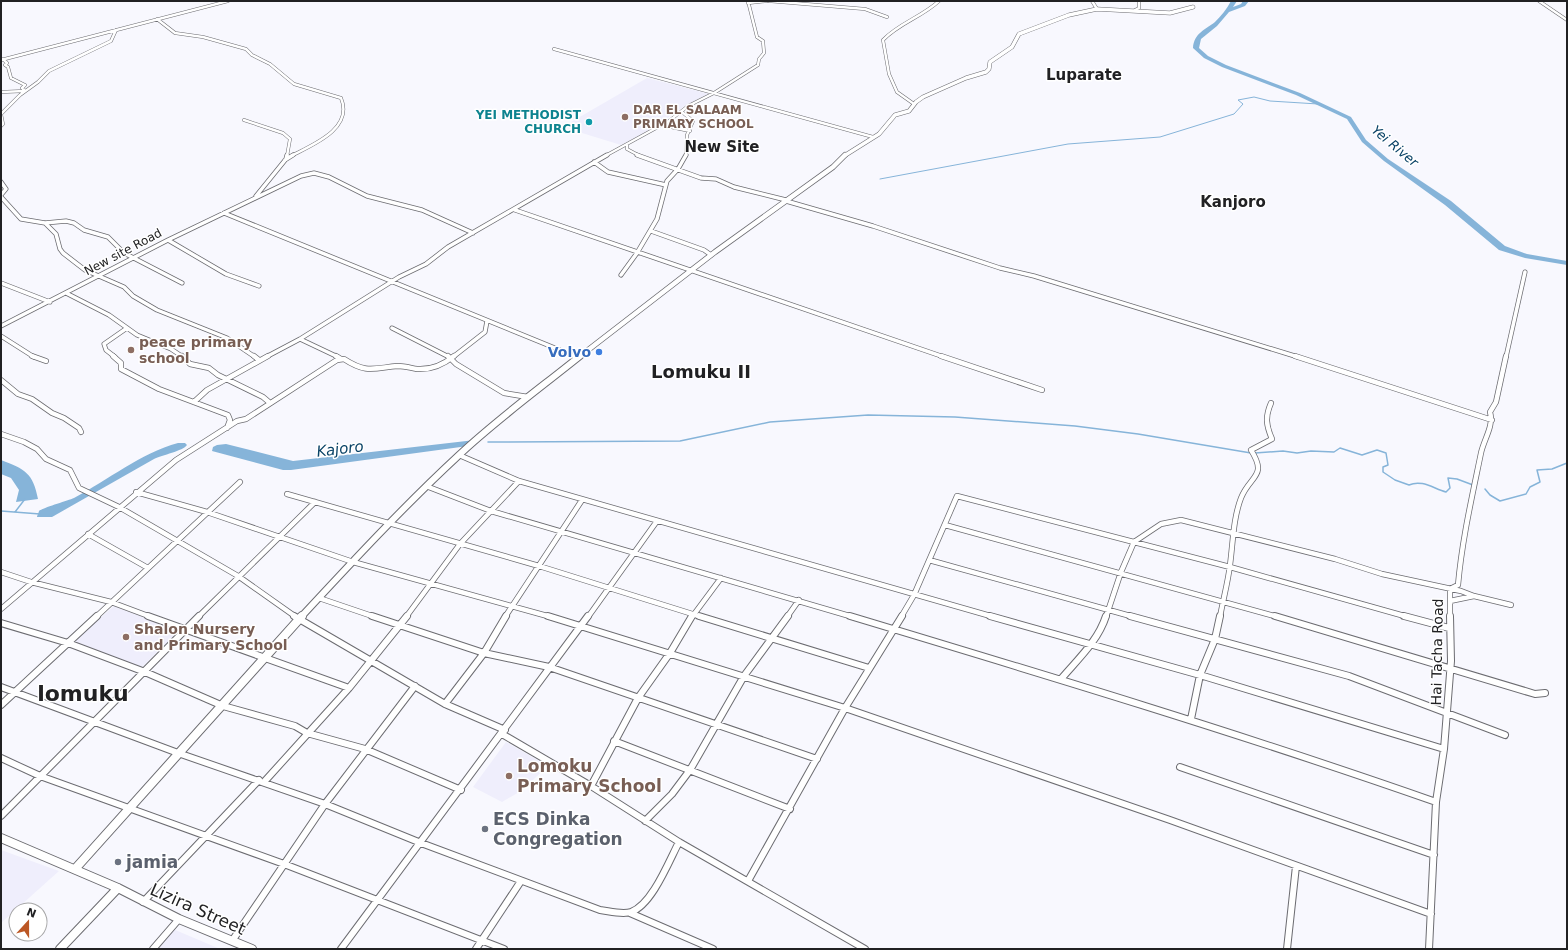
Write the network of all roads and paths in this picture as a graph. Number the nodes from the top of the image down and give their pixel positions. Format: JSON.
{"nodes":[{"id":1,"x":228,"y":1,"type":"edge"},
{"id":2,"x":768,"y":1,"type":"edge"},
{"id":3,"x":939,"y":1,"type":"edge"},
{"id":4,"x":1092,"y":1,"type":"edge"},
{"id":5,"x":1139,"y":1,"type":"edge"},
{"id":6,"x":1539,"y":1,"type":"edge"},
{"id":7,"x":748,"y":2,"type":"edge"},
{"id":8,"x":1193,"y":7,"type":"dead end"},
{"id":9,"x":1097,"y":9,"type":"junction"},
{"id":10,"x":1135,"y":10,"type":"junction"},
{"id":11,"x":887,"y":17,"type":"dead end"},
{"id":12,"x":157,"y":19,"type":"junction"},
{"id":13,"x":1567,"y":20,"type":"edge"},
{"id":14,"x":116,"y":30,"type":"junction"},
{"id":15,"x":554,"y":49,"type":"dead end"},
{"id":16,"x":2,"y":59,"type":"edge"},
{"id":17,"x":25,"y":91,"type":"junction"},
{"id":18,"x":1,"y":92,"type":"edge"},
{"id":19,"x":714,"y":94,"type":"junction"},
{"id":20,"x":914,"y":104,"type":"junction"},
{"id":21,"x":682,"y":112,"type":"junction"},
{"id":22,"x":244,"y":120,"type":"dead end"},
{"id":23,"x":661,"y":125,"type":"junction"},
{"id":24,"x":1,"y":126,"type":"edge"},
{"id":25,"x":690,"y":131,"type":"junction"},
{"id":26,"x":873,"y":137,"type":"junction"},
{"id":27,"x":627,"y":145,"type":"junction"},
{"id":28,"x":285,"y":160,"type":"junction"},
{"id":29,"x":594,"y":162,"type":"junction"},
{"id":30,"x":678,"y":168,"type":"junction"},
{"id":31,"x":1,"y":182,"type":"edge"},
{"id":32,"x":666,"y":185,"type":"junction"},
{"id":33,"x":1,"y":196,"type":"edge"},
{"id":34,"x":255,"y":198,"type":"junction"},
{"id":35,"x":786,"y":200,"type":"junction"},
{"id":36,"x":515,"y":210,"type":"junction"},
{"id":37,"x":224,"y":213,"type":"junction"},
{"id":38,"x":45,"y":223,"type":"junction"},
{"id":39,"x":651,"y":231,"type":"junction"},
{"id":40,"x":473,"y":233,"type":"junction"},
{"id":41,"x":168,"y":240,"type":"junction"},
{"id":42,"x":638,"y":253,"type":"junction"},
{"id":43,"x":711,"y":255,"type":"junction"},
{"id":44,"x":134,"y":258,"type":"junction"},
{"id":45,"x":692,"y":270,"type":"junction"},
{"id":46,"x":1525,"y":272,"type":"dead end"},
{"id":47,"x":621,"y":275,"type":"dead end"},
{"id":48,"x":98,"y":277,"type":"junction"},
{"id":49,"x":391,"y":282,"type":"junction"},
{"id":50,"x":1,"y":283,"type":"edge"},
{"id":51,"x":182,"y":283,"type":"dead end"},
{"id":52,"x":259,"y":286,"type":"dead end"},
{"id":53,"x":66,"y":293,"type":"junction"},
{"id":54,"x":50,"y":302,"type":"junction"},
{"id":55,"x":487,"y":321,"type":"junction"},
{"id":56,"x":1,"y":326,"type":"edge"},
{"id":57,"x":126,"y":328,"type":"junction"},
{"id":58,"x":392,"y":328,"type":"dead end"},
{"id":59,"x":1,"y":336,"type":"edge"},
{"id":60,"x":300,"y":339,"type":"junction"},
{"id":61,"x":578,"y":358,"type":"junction"},
{"id":62,"x":341,"y":359,"type":"junction"},
{"id":63,"x":259,"y":360,"type":"junction"},
{"id":64,"x":451,"y":360,"type":"junction"},
{"id":65,"x":46,"y":361,"type":"dead end"},
{"id":66,"x":227,"y":379,"type":"junction"},
{"id":67,"x":1,"y":380,"type":"edge"},
{"id":68,"x":1042,"y":390,"type":"dead end"},
{"id":69,"x":528,"y":397,"type":"junction"},
{"id":70,"x":194,"y":402,"type":"junction"},
{"id":71,"x":270,"y":403,"type":"junction"},
{"id":72,"x":1271,"y":403,"type":"dead end"},
{"id":73,"x":1492,"y":420,"type":"junction"},
{"id":74,"x":227,"y":428,"type":"junction"},
{"id":75,"x":81,"y":432,"type":"dead end"},
{"id":76,"x":1,"y":434,"type":"edge"},
{"id":77,"x":459,"y":455,"type":"junction"},
{"id":78,"x":519,"y":481,"type":"junction"},
{"id":79,"x":240,"y":482,"type":"dead end"},
{"id":80,"x":426,"y":486,"type":"junction"},
{"id":81,"x":136,"y":492,"type":"junction"},
{"id":82,"x":287,"y":494,"type":"dead end"},
{"id":83,"x":582,"y":500,"type":"junction"},
{"id":84,"x":315,"y":502,"type":"junction"},
{"id":85,"x":119,"y":507,"type":"junction"},
{"id":86,"x":491,"y":511,"type":"junction"},
{"id":87,"x":207,"y":512,"type":"junction"},
{"id":88,"x":657,"y":521,"type":"junction"},
{"id":89,"x":390,"y":522,"type":"junction"},
{"id":90,"x":945,"y":525,"type":"junction"},
{"id":91,"x":561,"y":532,"type":"junction"},
{"id":92,"x":1233,"y":533,"type":"junction"},
{"id":93,"x":88,"y":534,"type":"junction"},
{"id":94,"x":281,"y":536,"type":"junction"},
{"id":95,"x":176,"y":541,"type":"junction"},
{"id":96,"x":1134,"y":542,"type":"junction"},
{"id":97,"x":460,"y":544,"type":"junction"},
{"id":98,"x":635,"y":552,"type":"junction"},
{"id":99,"x":929,"y":560,"type":"junction"},
{"id":100,"x":353,"y":562,"type":"junction"},
{"id":101,"x":539,"y":566,"type":"junction"},
{"id":102,"x":1230,"y":567,"type":"junction"},
{"id":103,"x":148,"y":568,"type":"junction"},
{"id":104,"x":1,"y":572,"type":"edge"},
{"id":105,"x":1121,"y":572,"type":"junction"},
{"id":106,"x":238,"y":576,"type":"junction"},
{"id":107,"x":721,"y":578,"type":"junction"},
{"id":108,"x":31,"y":582,"type":"junction"},
{"id":109,"x":429,"y":584,"type":"junction"},
{"id":110,"x":608,"y":587,"type":"junction"},
{"id":111,"x":1450,"y":589,"type":"junction"},
{"id":112,"x":914,"y":595,"type":"junction"},
{"id":113,"x":1474,"y":596,"type":"junction"},
{"id":114,"x":319,"y":598,"type":"junction"},
{"id":115,"x":799,"y":600,"type":"junction"},
{"id":116,"x":1222,"y":600,"type":"junction"},
{"id":117,"x":1450,"y":601,"type":"junction"},
{"id":118,"x":111,"y":602,"type":"junction"},
{"id":119,"x":512,"y":605,"type":"junction"},
{"id":120,"x":1511,"y":606,"type":"dead end"},
{"id":121,"x":1,"y":609,"type":"edge"},
{"id":122,"x":1108,"y":610,"type":"junction"},
{"id":123,"x":693,"y":614,"type":"junction"},
{"id":124,"x":300,"y":619,"type":"junction"},
{"id":125,"x":1,"y":624,"type":"edge"},
{"id":126,"x":400,"y":625,"type":"junction"},
{"id":127,"x":582,"y":625,"type":"junction"},
{"id":128,"x":1449,"y":628,"type":"junction"},
{"id":129,"x":894,"y":629,"type":"junction"},
{"id":130,"x":186,"y":630,"type":"junction"},
{"id":131,"x":772,"y":638,"type":"junction"},
{"id":132,"x":1215,"y":639,"type":"junction"},
{"id":133,"x":68,"y":643,"type":"junction"},
{"id":134,"x":1091,"y":645,"type":"junction"},
{"id":135,"x":484,"y":653,"type":"junction"},
{"id":136,"x":670,"y":653,"type":"junction"},
{"id":137,"x":264,"y":658,"type":"junction"},
{"id":138,"x":371,"y":660,"type":"junction"},
{"id":139,"x":550,"y":667,"type":"junction"},
{"id":140,"x":1450,"y":667,"type":"junction"},
{"id":141,"x":869,"y":668,"type":"junction"},
{"id":142,"x":145,"y":672,"type":"junction"},
{"id":143,"x":1200,"y":675,"type":"junction"},
{"id":144,"x":744,"y":676,"type":"junction"},
{"id":145,"x":1061,"y":679,"type":"junction"},
{"id":146,"x":1,"y":686,"type":"edge"},
{"id":147,"x":415,"y":686,"type":"junction"},
{"id":148,"x":349,"y":688,"type":"junction"},
{"id":149,"x":15,"y":692,"type":"junction"},
{"id":150,"x":1545,"y":693,"type":"dead end"},
{"id":151,"x":638,"y":698,"type":"junction"},
{"id":152,"x":445,"y":704,"type":"junction"},
{"id":153,"x":1,"y":705,"type":"edge"},
{"id":154,"x":223,"y":706,"type":"junction"},
{"id":155,"x":845,"y":708,"type":"junction"},
{"id":156,"x":1448,"y":713,"type":"junction"},
{"id":157,"x":1190,"y":719,"type":"junction"},
{"id":158,"x":95,"y":722,"type":"junction"},
{"id":159,"x":717,"y":726,"type":"junction"},
{"id":160,"x":504,"y":732,"type":"junction"},
{"id":161,"x":307,"y":733,"type":"junction"},
{"id":162,"x":1505,"y":735,"type":"dead end"},
{"id":163,"x":614,"y":741,"type":"junction"},
{"id":164,"x":365,"y":749,"type":"junction"},
{"id":165,"x":1444,"y":750,"type":"junction"},
{"id":166,"x":178,"y":754,"type":"junction"},
{"id":167,"x":1,"y":758,"type":"edge"},
{"id":168,"x":817,"y":758,"type":"junction"},
{"id":169,"x":1180,"y":767,"type":"dead end"},
{"id":170,"x":690,"y":770,"type":"junction"},
{"id":171,"x":40,"y":776,"type":"junction"},
{"id":172,"x":262,"y":781,"type":"junction"},
{"id":173,"x":591,"y":786,"type":"junction"},
{"id":174,"x":460,"y":790,"type":"junction"},
{"id":175,"x":1436,"y":802,"type":"junction"},
{"id":176,"x":325,"y":804,"type":"junction"},
{"id":177,"x":790,"y":809,"type":"junction"},
{"id":178,"x":130,"y":810,"type":"junction"},
{"id":179,"x":1,"y":816,"type":"edge"},
{"id":180,"x":645,"y":821,"type":"junction"},
{"id":181,"x":206,"y":836,"type":"junction"},
{"id":182,"x":1,"y":838,"type":"edge"},
{"id":183,"x":679,"y":842,"type":"junction"},
{"id":184,"x":421,"y":843,"type":"junction"},
{"id":185,"x":1434,"y":855,"type":"junction"},
{"id":186,"x":284,"y":864,"type":"junction"},
{"id":187,"x":1296,"y":866,"type":"junction"},
{"id":188,"x":75,"y":869,"type":"junction"},
{"id":189,"x":521,"y":881,"type":"junction"},
{"id":190,"x":748,"y":881,"type":"junction"},
{"id":191,"x":118,"y":888,"type":"junction"},
{"id":192,"x":378,"y":900,"type":"junction"},
{"id":193,"x":144,"y":902,"type":"junction"},
{"id":194,"x":630,"y":913,"type":"junction"},
{"id":195,"x":1431,"y":914,"type":"junction"},
{"id":196,"x":179,"y":919,"type":"junction"},
{"id":197,"x":482,"y":940,"type":"junction"},
{"id":198,"x":232,"y":941,"type":"junction"},
{"id":199,"x":60,"y":949,"type":"edge"},
{"id":200,"x":153,"y":949,"type":"edge"},
{"id":201,"x":252,"y":949,"type":"edge"},
{"id":202,"x":341,"y":949,"type":"edge"},
{"id":203,"x":476,"y":949,"type":"edge"},
{"id":204,"x":504,"y":949,"type":"edge"},
{"id":205,"x":712,"y":949,"type":"edge"},
{"id":206,"x":865,"y":949,"type":"edge"},
{"id":207,"x":1287,"y":949,"type":"edge"},
{"id":208,"x":1429,"y":949,"type":"edge"}],
"edges":[{"from":1,"to":12,"type":"street"},
{"from":2,"to":7,"type":"street"},
{"from":2,"to":11,"type":"street"},
{"from":3,"to":20,"type":"street"},
{"from":4,"to":9,"type":"street"},
{"from":5,"to":10,"type":"street"},
{"from":6,"to":13,"type":"street"},
{"from":7,"to":19,"type":"street"},
{"from":8,"to":10,"type":"street"},
{"from":9,"to":10,"type":"street"},
{"from":9,"to":20,"type":"street"},
{"from":12,"to":14,"type":"street"},
{"from":12,"to":28,"type":"street"},
{"from":14,"to":16,"type":"street"},
{"from":14,"to":17,"type":"street"},
{"from":15,"to":19,"type":"street"},
{"from":16,"to":17,"type":"street"},
{"from":17,"to":18,"type":"street"},
{"from":17,"to":24,"type":"street"},
{"from":19,"to":21,"type":"street"},
{"from":19,"to":26,"type":"street"},
{"from":20,"to":26,"type":"street"},
{"from":21,"to":23,"type":"street"},
{"from":21,"to":25,"type":"street"},
{"from":22,"to":28,"type":"street"},
{"from":23,"to":25,"type":"street"},
{"from":23,"to":27,"type":"street"},
{"from":25,"to":30,"type":"street"},
{"from":26,"to":35,"type":"street"},
{"from":27,"to":29,"type":"street"},
{"from":27,"to":30,"type":"street"},
{"from":28,"to":34,"type":"street"},
{"from":29,"to":32,"type":"street"},
{"from":29,"to":36,"type":"street"},
{"from":30,"to":32,"type":"street"},
{"from":30,"to":35,"type":"street"},
{"from":31,"to":33,"type":"street"},
{"from":32,"to":39,"type":"street"},
{"from":33,"to":38,"type":"street"},
{"from":34,"to":37,"type":"street","name":"New site Road"},
{"from":34,"to":40,"type":"street","name":"New site Road"},
{"from":35,"to":43,"type":"street"},
{"from":35,"to":73,"type":"street"},
{"from":36,"to":40,"type":"street"},
{"from":36,"to":42,"type":"street"},
{"from":37,"to":41,"type":"street","name":"New site Road"},
{"from":37,"to":49,"type":"street"},
{"from":38,"to":44,"type":"street"},
{"from":38,"to":48,"type":"street"},
{"from":39,"to":42,"type":"street"},
{"from":39,"to":43,"type":"street"},
{"from":40,"to":49,"type":"street"},
{"from":41,"to":44,"type":"street","name":"New site Road"},
{"from":41,"to":52,"type":"street"},
{"from":42,"to":45,"type":"street"},
{"from":42,"to":47,"type":"street"},
{"from":43,"to":45,"type":"street"},
{"from":44,"to":48,"type":"street","name":"New site Road"},
{"from":44,"to":51,"type":"street"},
{"from":45,"to":61,"type":"street"},
{"from":45,"to":68,"type":"street"},
{"from":46,"to":73,"type":"street","name":"Hai Tacha Road"},
{"from":48,"to":53,"type":"street","name":"New site Road"},
{"from":48,"to":63,"type":"street"},
{"from":49,"to":55,"type":"street"},
{"from":49,"to":60,"type":"street"},
{"from":50,"to":54,"type":"street"},
{"from":53,"to":54,"type":"street","name":"New site Road"},
{"from":53,"to":57,"type":"street"},
{"from":54,"to":56,"type":"street","name":"New site Road"},
{"from":55,"to":61,"type":"street"},
{"from":55,"to":64,"type":"street"},
{"from":57,"to":66,"type":"street"},
{"from":57,"to":70,"type":"street"},
{"from":58,"to":64,"type":"street"},
{"from":59,"to":65,"type":"street"},
{"from":60,"to":62,"type":"street"},
{"from":60,"to":63,"type":"street"},
{"from":61,"to":69,"type":"street"},
{"from":62,"to":64,"type":"street"},
{"from":62,"to":71,"type":"street"},
{"from":63,"to":66,"type":"street"},
{"from":64,"to":69,"type":"street"},
{"from":66,"to":70,"type":"street"},
{"from":66,"to":71,"type":"street"},
{"from":67,"to":75,"type":"street"},
{"from":69,"to":77,"type":"street"},
{"from":70,"to":74,"type":"street"},
{"from":71,"to":74,"type":"street"},
{"from":72,"to":92,"type":"street"},
{"from":73,"to":111,"type":"street","name":"Hai Tacha Road"},
{"from":74,"to":81,"type":"street"},
{"from":76,"to":85,"type":"street"},
{"from":77,"to":78,"type":"street"},
{"from":77,"to":80,"type":"street"},
{"from":78,"to":83,"type":"street"},
{"from":78,"to":86,"type":"street"},
{"from":79,"to":87,"type":"street"},
{"from":80,"to":86,"type":"street"},
{"from":80,"to":89,"type":"street"},
{"from":81,"to":85,"type":"street"},
{"from":81,"to":87,"type":"street"},
{"from":82,"to":84,"type":"street"},
{"from":83,"to":88,"type":"street"},
{"from":83,"to":91,"type":"street"},
{"from":84,"to":89,"type":"street"},
{"from":84,"to":94,"type":"street"},
{"from":85,"to":93,"type":"street"},
{"from":85,"to":95,"type":"street"},
{"from":86,"to":91,"type":"street"},
{"from":86,"to":97,"type":"street"},
{"from":87,"to":94,"type":"street"},
{"from":87,"to":95,"type":"street"},
{"from":88,"to":98,"type":"street"},
{"from":88,"to":112,"type":"street"},
{"from":89,"to":97,"type":"street"},
{"from":89,"to":100,"type":"street"},
{"from":90,"to":96,"type":"street"},
{"from":90,"to":99,"type":"street"},
{"from":90,"to":105,"type":"street"},
{"from":91,"to":98,"type":"street"},
{"from":91,"to":101,"type":"street"},
{"from":92,"to":96,"type":"street"},
{"from":92,"to":102,"type":"street"},
{"from":92,"to":111,"type":"street"},
{"from":93,"to":103,"type":"street"},
{"from":93,"to":108,"type":"street"},
{"from":94,"to":100,"type":"street"},
{"from":94,"to":106,"type":"street"},
{"from":95,"to":103,"type":"street"},
{"from":95,"to":106,"type":"street"},
{"from":96,"to":102,"type":"street"},
{"from":96,"to":105,"type":"street"},
{"from":97,"to":101,"type":"street"},
{"from":97,"to":109,"type":"street"},
{"from":98,"to":107,"type":"street"},
{"from":98,"to":110,"type":"street"},
{"from":99,"to":112,"type":"street"},
{"from":99,"to":122,"type":"street"},
{"from":100,"to":109,"type":"street"},
{"from":100,"to":114,"type":"street"},
{"from":101,"to":110,"type":"street"},
{"from":101,"to":119,"type":"street"},
{"from":102,"to":116,"type":"street"},
{"from":102,"to":128,"type":"street"},
{"from":103,"to":118,"type":"street"},
{"from":104,"to":108,"type":"street"},
{"from":105,"to":116,"type":"street"},
{"from":105,"to":122,"type":"street"},
{"from":106,"to":124,"type":"street"},
{"from":106,"to":130,"type":"street"},
{"from":107,"to":115,"type":"street"},
{"from":107,"to":123,"type":"street"},
{"from":108,"to":118,"type":"street"},
{"from":108,"to":121,"type":"street"},
{"from":109,"to":119,"type":"street"},
{"from":109,"to":126,"type":"street"},
{"from":110,"to":123,"type":"street"},
{"from":110,"to":127,"type":"street"},
{"from":111,"to":113,"type":"street"},
{"from":111,"to":117,"type":"street","name":"Hai Tacha Road"},
{"from":112,"to":129,"type":"street"},
{"from":112,"to":134,"type":"street"},
{"from":113,"to":117,"type":"street"},
{"from":113,"to":120,"type":"street"},
{"from":114,"to":124,"type":"street"},
{"from":114,"to":126,"type":"street"},
{"from":115,"to":129,"type":"street"},
{"from":115,"to":131,"type":"street"},
{"from":116,"to":132,"type":"street"},
{"from":116,"to":140,"type":"street"},
{"from":117,"to":128,"type":"street","name":"Hai Tacha Road"},
{"from":118,"to":130,"type":"street"},
{"from":118,"to":133,"type":"street"},
{"from":119,"to":127,"type":"street"},
{"from":119,"to":135,"type":"street"},
{"from":122,"to":132,"type":"street"},
{"from":122,"to":134,"type":"street"},
{"from":123,"to":131,"type":"street"},
{"from":123,"to":136,"type":"street"},
{"from":124,"to":137,"type":"street"},
{"from":124,"to":138,"type":"street"},
{"from":125,"to":133,"type":"street"},
{"from":126,"to":135,"type":"street"},
{"from":126,"to":138,"type":"street"},
{"from":127,"to":136,"type":"street"},
{"from":127,"to":139,"type":"street"},
{"from":128,"to":140,"type":"street","name":"Hai Tacha Road"},
{"from":129,"to":141,"type":"street"},
{"from":129,"to":145,"type":"street"},
{"from":130,"to":137,"type":"street"},
{"from":130,"to":142,"type":"street"},
{"from":131,"to":141,"type":"street"},
{"from":131,"to":144,"type":"street"},
{"from":132,"to":143,"type":"street"},
{"from":132,"to":156,"type":"street"},
{"from":133,"to":142,"type":"street"},
{"from":133,"to":149,"type":"street"},
{"from":134,"to":143,"type":"street"},
{"from":134,"to":145,"type":"street"},
{"from":135,"to":139,"type":"street"},
{"from":135,"to":152,"type":"street"},
{"from":136,"to":144,"type":"street"},
{"from":136,"to":151,"type":"street"},
{"from":137,"to":148,"type":"street"},
{"from":137,"to":154,"type":"street"},
{"from":138,"to":147,"type":"street"},
{"from":138,"to":148,"type":"street"},
{"from":139,"to":151,"type":"street"},
{"from":139,"to":160,"type":"street"},
{"from":140,"to":150,"type":"street"},
{"from":140,"to":156,"type":"street","name":"Hai Tacha Road"},
{"from":141,"to":155,"type":"street"},
{"from":142,"to":154,"type":"street"},
{"from":142,"to":158,"type":"street"},
{"from":143,"to":157,"type":"street"},
{"from":143,"to":165,"type":"street"},
{"from":144,"to":155,"type":"street"},
{"from":144,"to":159,"type":"street"},
{"from":145,"to":157,"type":"street"},
{"from":146,"to":149,"type":"street"},
{"from":147,"to":152,"type":"street"},
{"from":147,"to":164,"type":"street"},
{"from":148,"to":161,"type":"street"},
{"from":149,"to":153,"type":"street"},
{"from":149,"to":158,"type":"street"},
{"from":151,"to":159,"type":"street"},
{"from":151,"to":163,"type":"street"},
{"from":152,"to":160,"type":"street"},
{"from":154,"to":161,"type":"street"},
{"from":154,"to":166,"type":"street"},
{"from":155,"to":168,"type":"street"},
{"from":155,"to":187,"type":"street"},
{"from":156,"to":162,"type":"street"},
{"from":156,"to":165,"type":"street","name":"Hai Tacha Road"},
{"from":157,"to":175,"type":"street"},
{"from":158,"to":166,"type":"street"},
{"from":158,"to":171,"type":"street"},
{"from":159,"to":168,"type":"street"},
{"from":159,"to":170,"type":"street"},
{"from":160,"to":173,"type":"street"},
{"from":160,"to":174,"type":"street"},
{"from":161,"to":164,"type":"street"},
{"from":161,"to":172,"type":"street"},
{"from":163,"to":170,"type":"street"},
{"from":163,"to":173,"type":"street"},
{"from":164,"to":174,"type":"street"},
{"from":164,"to":176,"type":"street"},
{"from":165,"to":175,"type":"street","name":"Hai Tacha Road"},
{"from":166,"to":172,"type":"street"},
{"from":166,"to":178,"type":"street"},
{"from":167,"to":171,"type":"street"},
{"from":168,"to":177,"type":"street"},
{"from":169,"to":185,"type":"street"},
{"from":170,"to":177,"type":"street"},
{"from":170,"to":180,"type":"street"},
{"from":171,"to":178,"type":"street"},
{"from":171,"to":179,"type":"street"},
{"from":172,"to":176,"type":"street"},
{"from":172,"to":181,"type":"street"},
{"from":173,"to":180,"type":"street"},
{"from":174,"to":184,"type":"street"},
{"from":175,"to":185,"type":"street","name":"Hai Tacha Road"},
{"from":176,"to":184,"type":"street"},
{"from":176,"to":186,"type":"street"},
{"from":177,"to":190,"type":"street"},
{"from":178,"to":181,"type":"street"},
{"from":178,"to":188,"type":"street"},
{"from":180,"to":183,"type":"street"},
{"from":181,"to":186,"type":"street"},
{"from":181,"to":193,"type":"street"},
{"from":182,"to":188,"type":"street","name":"Lizira Street"},
{"from":183,"to":190,"type":"street"},
{"from":183,"to":194,"type":"street"},
{"from":184,"to":189,"type":"street"},
{"from":184,"to":192,"type":"street"},
{"from":185,"to":195,"type":"street","name":"Hai Tacha Road"},
{"from":186,"to":192,"type":"street"},
{"from":186,"to":198,"type":"street"},
{"from":187,"to":195,"type":"street"},
{"from":187,"to":207,"type":"street"},
{"from":188,"to":191,"type":"street","name":"Lizira Street"},
{"from":189,"to":194,"type":"street"},
{"from":189,"to":197,"type":"street"},
{"from":190,"to":206,"type":"street"},
{"from":191,"to":193,"type":"street","name":"Lizira Street"},
{"from":191,"to":199,"type":"street"},
{"from":192,"to":197,"type":"street"},
{"from":192,"to":202,"type":"street"},
{"from":193,"to":196,"type":"street","name":"Lizira Street"},
{"from":194,"to":205,"type":"street"},
{"from":195,"to":208,"type":"street","name":"Hai Tacha Road"},
{"from":196,"to":198,"type":"street","name":"Lizira Street"},
{"from":196,"to":200,"type":"street"},
{"from":197,"to":203,"type":"street"},
{"from":197,"to":204,"type":"street"},
{"from":198,"to":201,"type":"street","name":"Lizira Street"}]}
